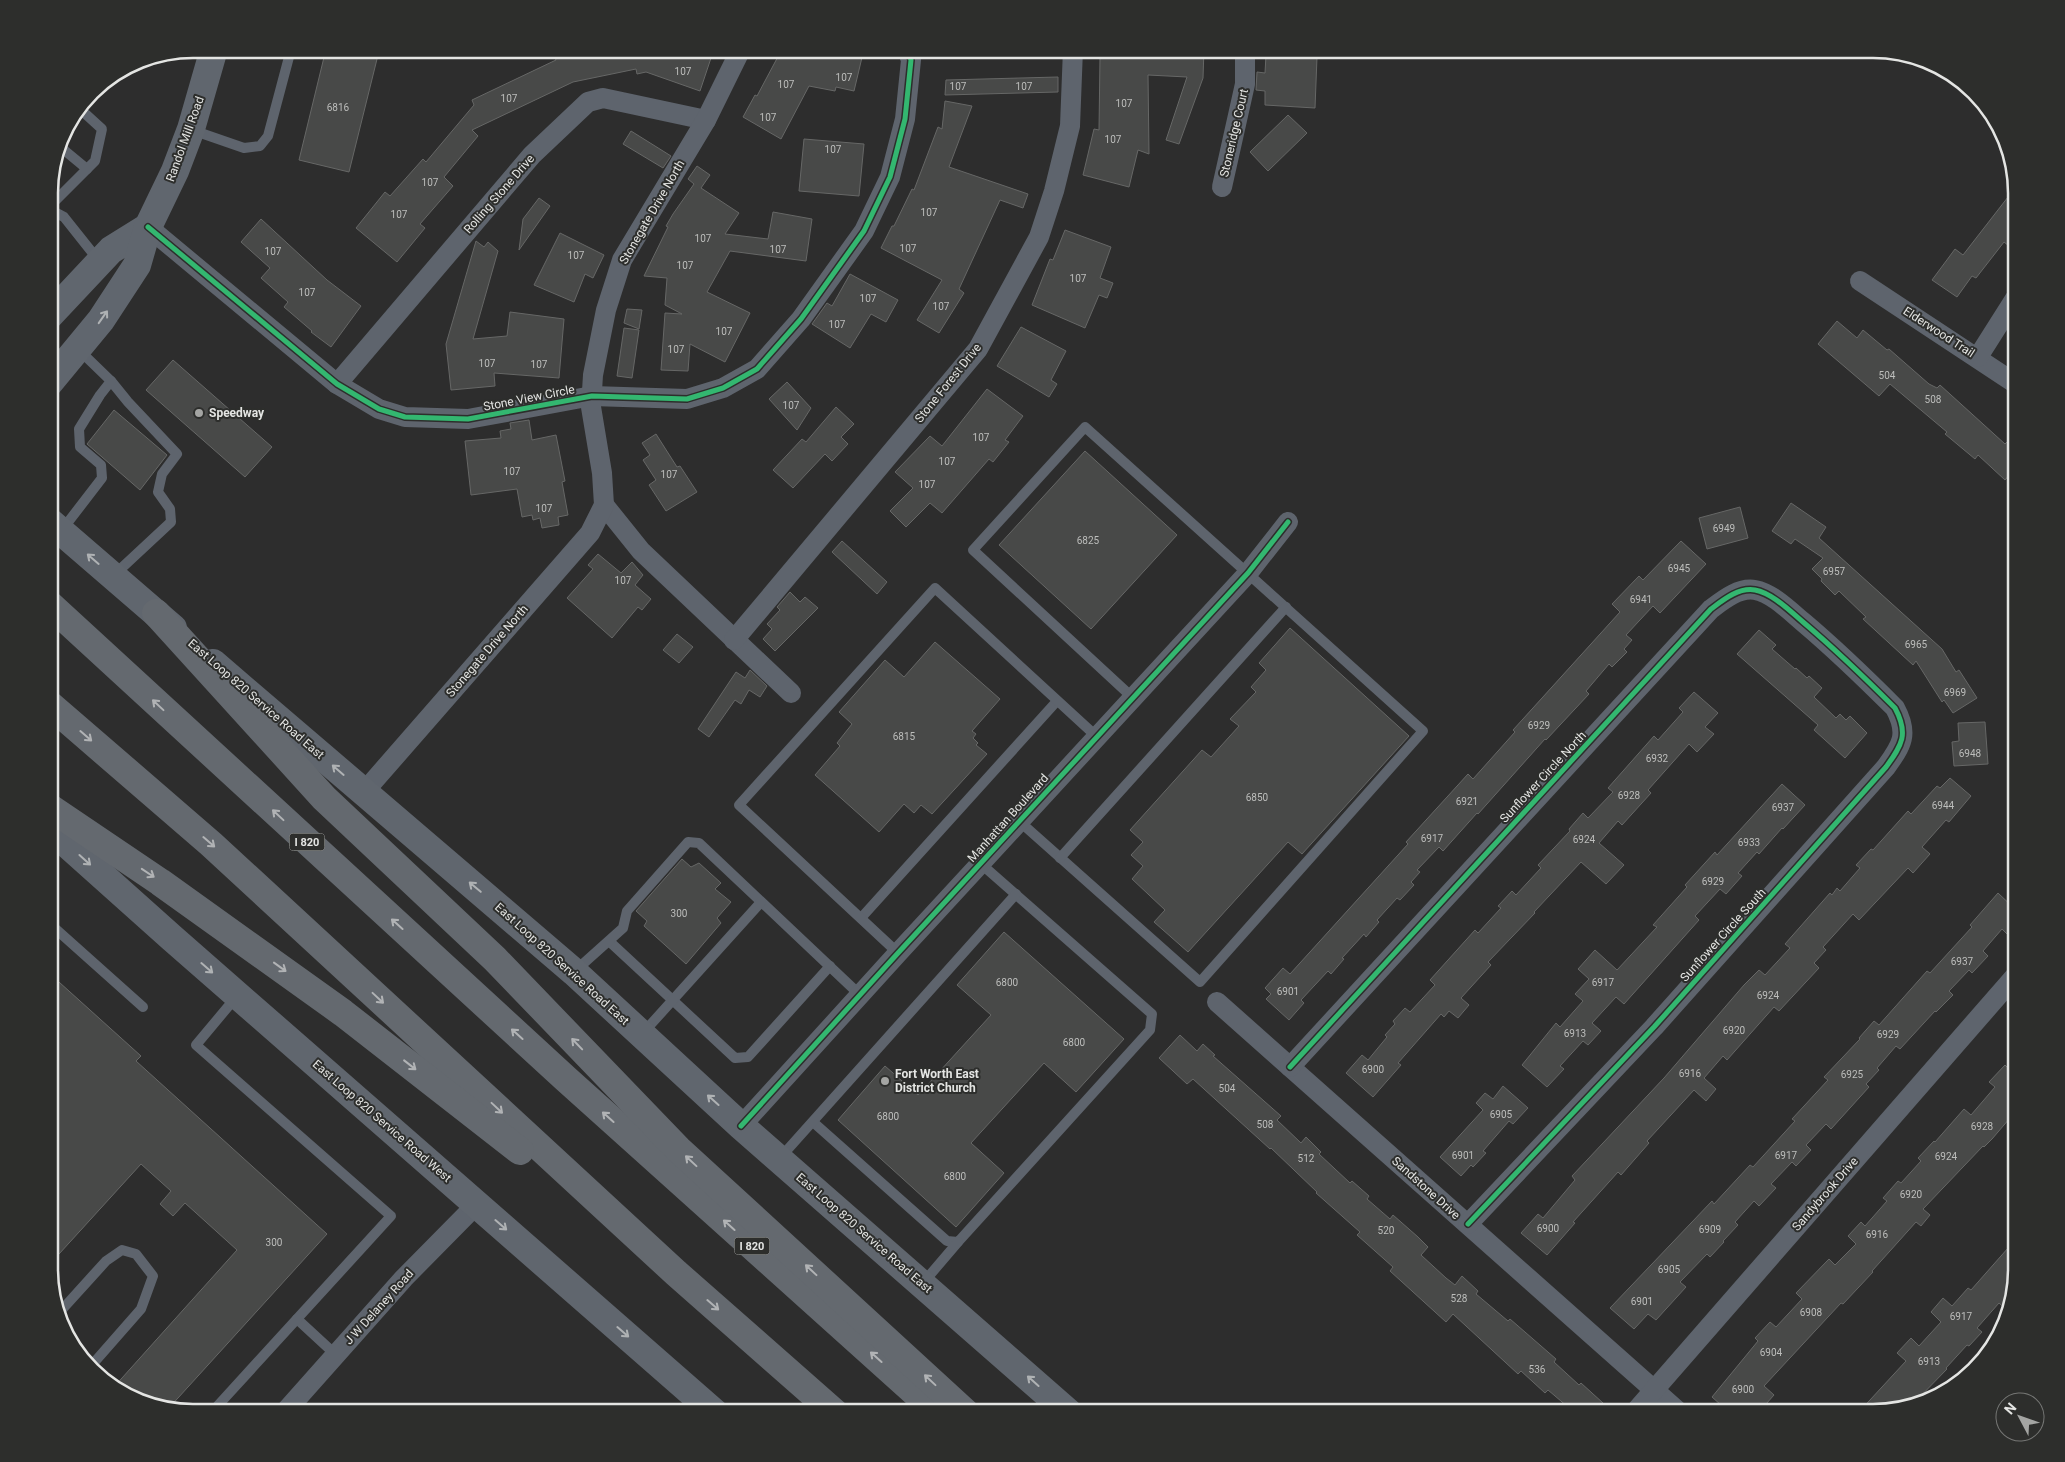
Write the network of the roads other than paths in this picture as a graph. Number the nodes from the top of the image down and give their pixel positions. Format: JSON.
{"nodes":[{"id":1,"x":211,"y":58,"type":"edge"},
{"id":2,"x":289,"y":58,"type":"edge"},
{"id":3,"x":737,"y":58,"type":"edge"},
{"id":4,"x":910,"y":58,"type":"edge"},
{"id":5,"x":1072,"y":58,"type":"edge"},
{"id":6,"x":1245,"y":58,"type":"edge"},
{"id":7,"x":84,"y":112,"type":"edge"},
{"id":8,"x":706,"y":120,"type":"junction"},
{"id":9,"x":191,"y":129,"type":"junction"},
{"id":10,"x":64,"y":150,"type":"edge"},
{"id":11,"x":87,"y":169,"type":"junction"},
{"id":12,"x":1222,"y":187,"type":"dead end"},
{"id":13,"x":58,"y":199,"type":"edge"},
{"id":14,"x":58,"y":213,"type":"edge"},
{"id":15,"x":148,"y":227,"type":"junction"},
{"id":16,"x":100,"y":262,"type":"junction"},
{"id":17,"x":1860,"y":281,"type":"dead end"},
{"id":18,"x":58,"y":306,"type":"edge"},
{"id":19,"x":2008,"y":310,"type":"edge"},
{"id":20,"x":77,"y":349,"type":"junction"},
{"id":21,"x":1978,"y":357,"type":"junction"},
{"id":22,"x":58,"y":372,"type":"edge"},
{"id":23,"x":2008,"y":378,"type":"edge"},
{"id":24,"x":111,"y":381,"type":"junction"},
{"id":25,"x":337,"y":384,"type":"junction"},
{"id":26,"x":592,"y":396,"type":"junction"},
{"id":27,"x":604,"y":506,"type":"junction"},
{"id":28,"x":1288,"y":522,"type":"dead end"},
{"id":29,"x":58,"y":523,"type":"edge"},
{"id":30,"x":58,"y":529,"type":"edge"},
{"id":31,"x":1248,"y":572,"type":"junction"},
{"id":32,"x":113,"y":576,"type":"junction"},
{"id":33,"x":1286,"y":607,"type":"junction"},
{"id":34,"x":58,"y":612,"type":"edge"},
{"id":35,"x":156,"y":614,"type":"junction"},
{"id":36,"x":734,"y":640,"type":"junction"},
{"id":37,"x":1833,"y":647,"type":"joint"},
{"id":38,"x":791,"y":693,"type":"dead end"},
{"id":39,"x":1132,"y":697,"type":"junction"},
{"id":40,"x":1057,"y":701,"type":"junction"},
{"id":41,"x":58,"y":712,"type":"edge"},
{"id":42,"x":1096,"y":736,"type":"junction"},
{"id":43,"x":364,"y":792,"type":"junction"},
{"id":44,"x":58,"y":813,"type":"edge"},
{"id":45,"x":1019,"y":821,"type":"junction"},
{"id":46,"x":58,"y":836,"type":"edge"},
{"id":47,"x":1060,"y":858,"type":"junction"},
{"id":48,"x":980,"y":863,"type":"junction"},
{"id":49,"x":1016,"y":894,"type":"junction"},
{"id":50,"x":761,"y":902,"type":"junction"},
{"id":51,"x":860,"y":918,"type":"junction"},
{"id":52,"x":58,"y":931,"type":"edge"},
{"id":53,"x":610,"y":942,"type":"junction"},
{"id":54,"x":898,"y":953,"type":"junction"},
{"id":55,"x":830,"y":966,"type":"junction"},
{"id":56,"x":574,"y":972,"type":"junction"},
{"id":57,"x":2008,"y":983,"type":"edge"},
{"id":58,"x":860,"y":994,"type":"junction"},
{"id":59,"x":238,"y":996,"type":"junction"},
{"id":60,"x":672,"y":1000,"type":"junction"},
{"id":61,"x":1217,"y":1002,"type":"dead end"},
{"id":62,"x":143,"y":1006,"type":"dead end"},
{"id":63,"x":641,"y":1034,"type":"junction"},
{"id":64,"x":1290,"y":1066,"type":"junction"},
{"id":65,"x":813,"y":1122,"type":"junction"},
{"id":66,"x":741,"y":1126,"type":"junction"},
{"id":67,"x":779,"y":1159,"type":"junction"},
{"id":68,"x":477,"y":1204,"type":"junction"},
{"id":69,"x":1468,"y":1224,"type":"junction"},
{"id":70,"x":958,"y":1242,"type":"junction"},
{"id":71,"x":676,"y":1273,"type":"junction"},
{"id":72,"x":922,"y":1284,"type":"junction"},
{"id":73,"x":63,"y":1308,"type":"edge"},
{"id":74,"x":297,"y":1319,"type":"junction"},
{"id":75,"x":336,"y":1355,"type":"junction"},
{"id":76,"x":94,"y":1362,"type":"edge"},
{"id":77,"x":1654,"y":1390,"type":"junction"},
{"id":78,"x":219,"y":1404,"type":"edge"},
{"id":79,"x":292,"y":1404,"type":"edge"},
{"id":80,"x":705,"y":1404,"type":"edge"},
{"id":81,"x":825,"y":1404,"type":"edge"},
{"id":82,"x":928,"y":1404,"type":"edge"},
{"id":83,"x":956,"y":1404,"type":"edge"},
{"id":84,"x":1059,"y":1404,"type":"edge"},
{"id":85,"x":1642,"y":1404,"type":"edge"},
{"id":86,"x":1670,"y":1404,"type":"edge"}],
"edges":[{"from":1,"to":9,"type":"main road","name":"Randol Mill Road"},
{"from":2,"to":9,"type":"lane"},
{"from":3,"to":8,"type":"street","name":"Stonegate Drive North"},
{"from":4,"to":26,"type":"street","name":"Stone View Circle"},
{"from":5,"to":36,"type":"street","name":"Stone Forest Drive"},
{"from":6,"to":12,"type":"street","name":"Stoneridge Court"},
{"from":7,"to":11,"type":"lane"},
{"from":8,"to":25,"type":"street","name":"Rolling Stone Drive"},
{"from":8,"to":26,"type":"street","name":"Stonegate Drive North"},
{"from":9,"to":15,"type":"main road","name":"Randol Mill Road"},
{"from":10,"to":11,"type":"lane"},
{"from":11,"to":13,"type":"lane"},
{"from":14,"to":16,"type":"lane"},
{"from":15,"to":16,"type":"main road"},
{"from":20,"to":15,"type":"main road","name":"Randol Mill Road","one_way":true},
{"from":15,"to":25,"type":"street","name":"Stone View Circle"},
{"from":16,"to":18,"type":"main road"},
{"from":17,"to":21,"type":"street","name":"Elderwood Trail"},
{"from":19,"to":21,"type":"street"},
{"from":20,"to":22,"type":"main road","name":"Randol Mill Road"},
{"from":20,"to":24,"type":"lane"},
{"from":21,"to":23,"type":"street","name":"Elderwood Trail"},
{"from":24,"to":29,"type":"lane"},
{"from":24,"to":32,"type":"lane"},
{"from":25,"to":26,"type":"street","name":"Stone View Circle"},
{"from":26,"to":27,"type":"street","name":"Stonegate Drive North"},
{"from":27,"to":36,"type":"street"},
{"from":27,"to":43,"type":"street","name":"Stonegate Drive North"},
{"from":28,"to":31,"type":"street","name":"Manhattan Boulevard"},
{"from":32,"to":30,"type":"main road","name":"East Loop 820 Service Road East","one_way":true},
{"from":31,"to":33,"type":"lane"},
{"from":31,"to":39,"type":"street","name":"Manhattan Boulevard"},
{"from":31,"to":39,"type":"lane"},
{"from":32,"to":35,"type":"main road","name":"East Loop 820 Service Road East"},
{"from":33,"to":47,"type":"lane"},
{"from":33,"to":47,"type":"lane"},
{"from":82,"to":34,"type":"highway","number":"I 820","one_way":true},
{"from":43,"to":35,"type":"main road","name":"East Loop 820 Service Road East","one_way":true},
{"from":83,"to":35,"type":"highway","one_way":true},
{"from":36,"to":38,"type":"street"},
{"from":37,"to":64,"type":"street","name":"Sunflower Circle North"},
{"from":37,"to":69,"type":"street","name":"Sunflower Circle South"},
{"from":39,"to":42,"type":"street","name":"Manhattan Boulevard"},
{"from":40,"to":42,"type":"lane"},
{"from":40,"to":51,"type":"lane"},
{"from":40,"to":51,"type":"lane"},
{"from":41,"to":71,"type":"highway","one_way":true},
{"from":42,"to":45,"type":"street","name":"Manhattan Boulevard"},
{"from":56,"to":43,"type":"main road","name":"East Loop 820 Service Road East","one_way":true},
{"from":44,"to":71,"type":"highway","one_way":true},
{"from":45,"to":47,"type":"lane"},
{"from":45,"to":48,"type":"street","name":"Manhattan Boulevard"},
{"from":46,"to":59,"type":"main road","name":"East Loop 820 Service Road West","one_way":true},
{"from":48,"to":49,"type":"lane"},
{"from":48,"to":54,"type":"street","name":"Manhattan Boulevard"},
{"from":49,"to":65,"type":"lane"},
{"from":49,"to":70,"type":"lane"},
{"from":50,"to":53,"type":"lane"},
{"from":50,"to":55,"type":"lane"},
{"from":50,"to":60,"type":"lane"},
{"from":51,"to":54,"type":"lane"},
{"from":52,"to":62,"type":"lane"},
{"from":53,"to":56,"type":"lane"},
{"from":53,"to":60,"type":"lane"},
{"from":54,"to":58,"type":"street","name":"Manhattan Boulevard"},
{"from":55,"to":58,"type":"lane"},
{"from":55,"to":60,"type":"lane"},
{"from":56,"to":63,"type":"main road","name":"East Loop 820 Service Road East"},
{"from":57,"to":77,"type":"street","name":"Sandybrook Drive"},
{"from":58,"to":66,"type":"street","name":"Manhattan Boulevard"},
{"from":59,"to":68,"type":"main road","name":"East Loop 820 Service Road West"},
{"from":59,"to":74,"type":"lane"},
{"from":60,"to":63,"type":"lane"},
{"from":61,"to":64,"type":"street","name":"Sandstone Drive"},
{"from":66,"to":63,"type":"main road","name":"East Loop 820 Service Road East","one_way":true},
{"from":64,"to":69,"type":"street","name":"Sandstone Drive"},
{"from":65,"to":67,"type":"lane"},
{"from":65,"to":70,"type":"lane"},
{"from":66,"to":67,"type":"main road","name":"East Loop 820 Service Road East"},
{"from":67,"to":72,"type":"main road","name":"East Loop 820 Service Road East"},
{"from":68,"to":75,"type":"street","name":"J W Delaney Road"},
{"from":68,"to":80,"type":"main road","name":"East Loop 820 Service Road West","one_way":true},
{"from":69,"to":77,"type":"street","name":"Sandstone Drive"},
{"from":70,"to":72,"type":"lane"},
{"from":71,"to":81,"type":"highway","one_way":true},
{"from":84,"to":72,"type":"main road","name":"East Loop 820 Service Road East","one_way":true},
{"from":73,"to":76,"type":"lane"},
{"from":74,"to":75,"type":"lane"},
{"from":74,"to":78,"type":"lane"},
{"from":75,"to":79,"type":"street","name":"J W Delaney Road"},
{"from":77,"to":85,"type":"street","name":"Sandybrook Drive"},
{"from":77,"to":86,"type":"street","name":"Sandstone Drive"}]}
